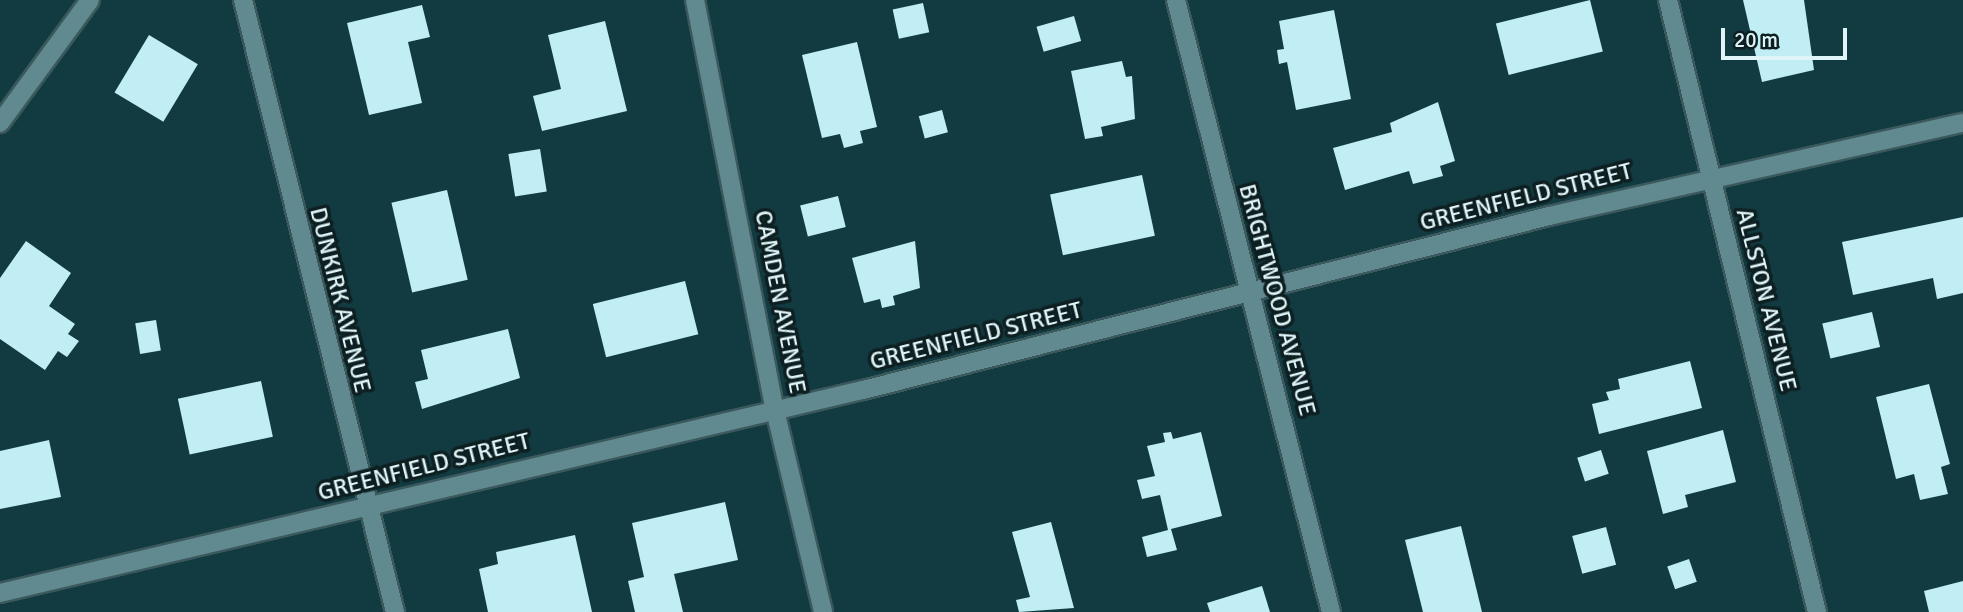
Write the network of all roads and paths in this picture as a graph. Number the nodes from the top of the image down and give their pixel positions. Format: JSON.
{"nodes":[{"id":1,"x":90,"y":0,"type":"edge"},
{"id":2,"x":243,"y":0,"type":"edge"},
{"id":3,"x":695,"y":0,"type":"edge"},
{"id":4,"x":1176,"y":0,"type":"edge"},
{"id":5,"x":1668,"y":0,"type":"edge"},
{"id":6,"x":0,"y":123,"type":"edge"},
{"id":7,"x":1963,"y":123,"type":"edge"},
{"id":8,"x":1711,"y":178,"type":"junction"},
{"id":9,"x":1251,"y":293,"type":"junction"},
{"id":10,"x":775,"y":410,"type":"junction"},
{"id":11,"x":368,"y":505,"type":"junction"},
{"id":12,"x":0,"y":593,"type":"edge"},
{"id":13,"x":394,"y":612,"type":"edge"},
{"id":14,"x":823,"y":612,"type":"edge"},
{"id":15,"x":1331,"y":612,"type":"edge"},
{"id":16,"x":1818,"y":612,"type":"edge"}],
"edges":[{"from":1,"to":6,"type":"street"},
{"from":2,"to":11,"type":"street","name":"DUNKIRK AVENUE"},
{"from":3,"to":10,"type":"street","name":"CAMDEN AVENUE"},
{"from":4,"to":9,"type":"street","name":"BRIGHTWOOD AVENUE"},
{"from":5,"to":8,"type":"street","name":"ALLSTON AVENUE"},
{"from":7,"to":8,"type":"street","name":"GREENFIELD STREET"},
{"from":8,"to":9,"type":"street","name":"GREENFIELD STREET"},
{"from":8,"to":16,"type":"street","name":"ALLSTON AVENUE"},
{"from":9,"to":10,"type":"street","name":"GREENFIELD STREET"},
{"from":9,"to":15,"type":"street","name":"BRIGHTWOOD AVENUE"},
{"from":10,"to":11,"type":"street","name":"GREENFIELD STREET"},
{"from":10,"to":14,"type":"street","name":"CAMDEN AVENUE"},
{"from":11,"to":12,"type":"street","name":"GREENFIELD STREET"},
{"from":11,"to":13,"type":"street","name":"DUNKIRK AVENUE"}]}
